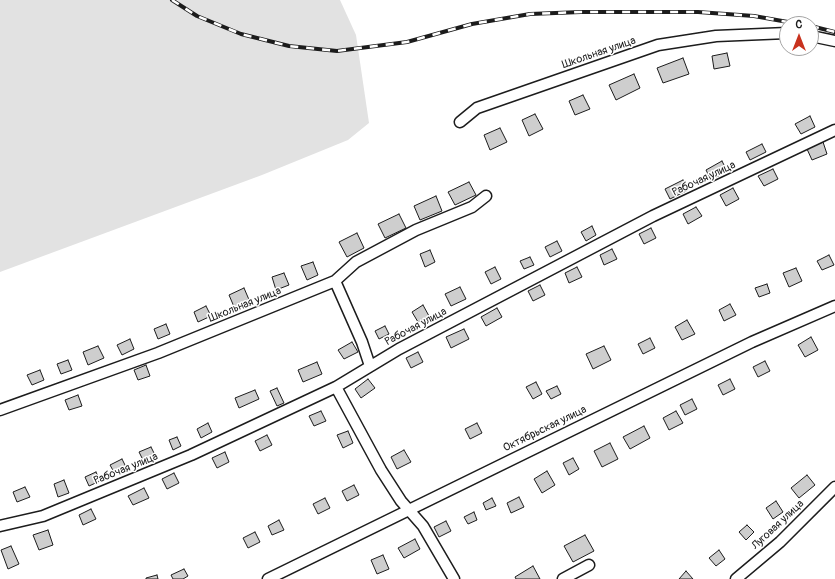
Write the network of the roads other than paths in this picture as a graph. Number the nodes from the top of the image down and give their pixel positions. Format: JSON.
{"nodes":[{"id":1,"x":779,"y":33,"type":"edge"},
{"id":2,"x":819,"y":38,"type":"edge"},
{"id":3,"x":835,"y":41,"type":"edge"},
{"id":4,"x":460,"y":122,"type":"dead end"},
{"id":5,"x":835,"y":130,"type":"edge"},
{"id":6,"x":486,"y":196,"type":"dead end"},
{"id":7,"x":335,"y":281,"type":"junction"},
{"id":8,"x":835,"y":306,"type":"edge"},
{"id":9,"x":370,"y":366,"type":"junction"},
{"id":10,"x":336,"y":387,"type":"junction"},
{"id":11,"x":0,"y":410,"type":"edge"},
{"id":12,"x":835,"y":486,"type":"edge"},
{"id":13,"x":408,"y":511,"type":"junction"},
{"id":14,"x":0,"y":526,"type":"edge"},
{"id":15,"x":589,"y":565,"type":"dead end"},
{"id":16,"x":268,"y":579,"type":"edge"},
{"id":17,"x":454,"y":579,"type":"edge"},
{"id":18,"x":563,"y":579,"type":"edge"},
{"id":19,"x":736,"y":579,"type":"edge"}],
"edges":[{"from":1,"to":4,"type":"street","name":"Школьная улица"},
{"from":2,"to":3,"type":"street"},
{"from":5,"to":9,"type":"street","name":"Рабочая улица"},
{"from":6,"to":7,"type":"street","name":"Школьная улица"},
{"from":7,"to":9,"type":"street"},
{"from":7,"to":11,"type":"street","name":"Школьная улица"},
{"from":8,"to":13,"type":"street","name":"Октябрьская улица"},
{"from":9,"to":10,"type":"street","name":"Рабочая улица"},
{"from":10,"to":13,"type":"street"},
{"from":10,"to":14,"type":"street","name":"Рабочая улица"},
{"from":12,"to":19,"type":"street","name":"Луговая улица"},
{"from":13,"to":16,"type":"street","name":"Октябрьская улица"},
{"from":13,"to":17,"type":"street"},
{"from":15,"to":18,"type":"street"}]}
